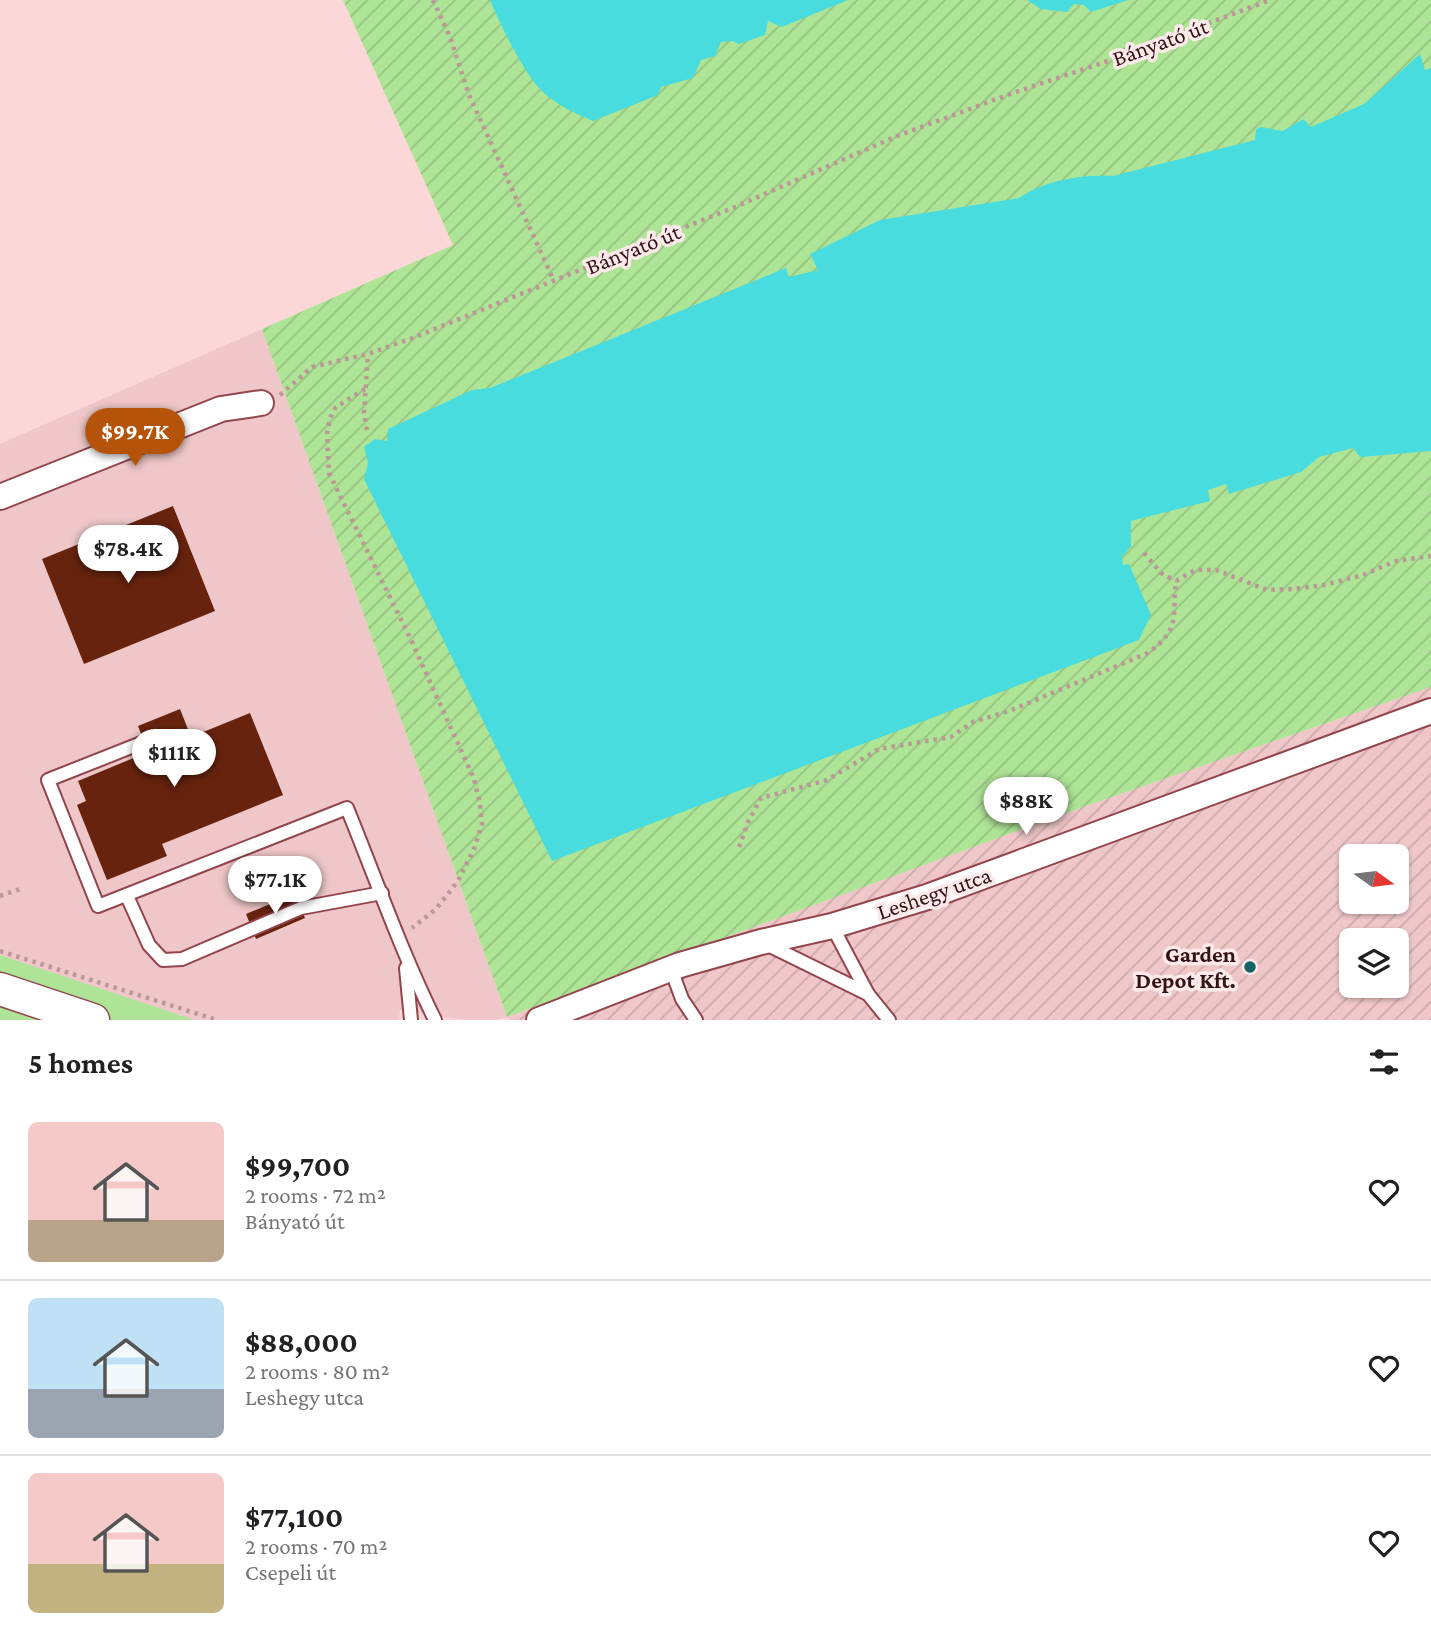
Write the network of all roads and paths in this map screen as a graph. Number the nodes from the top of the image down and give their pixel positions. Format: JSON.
{"nodes":[{"id":1,"x":433,"y":0,"type":"edge"},
{"id":2,"x":1270,"y":0,"type":"edge"},
{"id":3,"x":554,"y":281,"type":"junction"},
{"id":4,"x":368,"y":354,"type":"junction"},
{"id":5,"x":365,"y":389,"type":"junction"},
{"id":6,"x":261,"y":402,"type":"joint"},
{"id":7,"x":367,"y":430,"type":"dead end"},
{"id":8,"x":0,"y":497,"type":"edge"},
{"id":9,"x":1144,"y":553,"type":"dead end"},
{"id":10,"x":1431,"y":556,"type":"edge"},
{"id":11,"x":1176,"y":581,"type":"junction"},
{"id":12,"x":1431,"y":710,"type":"edge"},
{"id":13,"x":144,"y":742,"type":"dead end"},
{"id":14,"x":739,"y":847,"type":"dead end"},
{"id":15,"x":23,"y":888,"type":"dead end"},
{"id":16,"x":382,"y":893,"type":"junction"},
{"id":17,"x":0,"y":896,"type":"edge"},
{"id":18,"x":127,"y":896,"type":"junction"},
{"id":19,"x":832,"y":926,"type":"junction"},
{"id":20,"x":761,"y":942,"type":"junction"},
{"id":21,"x":401,"y":945,"type":"junction"},
{"id":22,"x":0,"y":951,"type":"edge"},
{"id":23,"x":671,"y":969,"type":"junction"},
{"id":24,"x":629,"y":984,"type":"junction"},
{"id":25,"x":0,"y":989,"type":"edge"},
{"id":26,"x":868,"y":994,"type":"junction"},
{"id":27,"x":93,"y":1020,"type":"edge"},
{"id":28,"x":217,"y":1020,"type":"edge"},
{"id":29,"x":411,"y":1020,"type":"edge"},
{"id":30,"x":435,"y":1020,"type":"edge"},
{"id":31,"x":539,"y":1020,"type":"edge"},
{"id":32,"x":558,"y":1020,"type":"edge"},
{"id":33,"x":696,"y":1020,"type":"edge"},
{"id":34,"x":889,"y":1020,"type":"edge"}],
"edges":[{"from":1,"to":3,"type":"path"},
{"from":2,"to":3,"type":"path","name":"Bányató út"},
{"from":3,"to":4,"type":"path","name":"Bányató út"},
{"from":4,"to":5,"type":"path"},
{"from":4,"to":6,"type":"path","name":"Bányató út"},
{"from":5,"to":7,"type":"path"},
{"from":5,"to":21,"type":"path"},
{"from":6,"to":8,"type":"street"},
{"from":9,"to":11,"type":"path"},
{"from":10,"to":11,"type":"path"},
{"from":11,"to":14,"type":"path"},
{"from":12,"to":19,"type":"street","name":"Leshegy utca"},
{"from":13,"to":18,"type":"lane"},
{"from":15,"to":17,"type":"path"},
{"from":16,"to":18,"type":"lane"},
{"from":16,"to":18,"type":"lane"},
{"from":16,"to":21,"type":"lane"},
{"from":19,"to":20,"type":"street","name":"Leshegy utca"},
{"from":19,"to":26,"type":"lane"},
{"from":20,"to":23,"type":"street","name":"Leshegy utca"},
{"from":20,"to":26,"type":"lane"},
{"from":21,"to":29,"type":"lane"},
{"from":21,"to":30,"type":"lane"},
{"from":22,"to":28,"type":"path"},
{"from":23,"to":24,"type":"street","name":"Leshegy utca"},
{"from":23,"to":33,"type":"lane"},
{"from":24,"to":31,"type":"street","name":"Leshegy utca"},
{"from":24,"to":32,"type":"street","name":"Leshegy utca"},
{"from":25,"to":27,"type":"street"},
{"from":26,"to":34,"type":"lane"}]}
